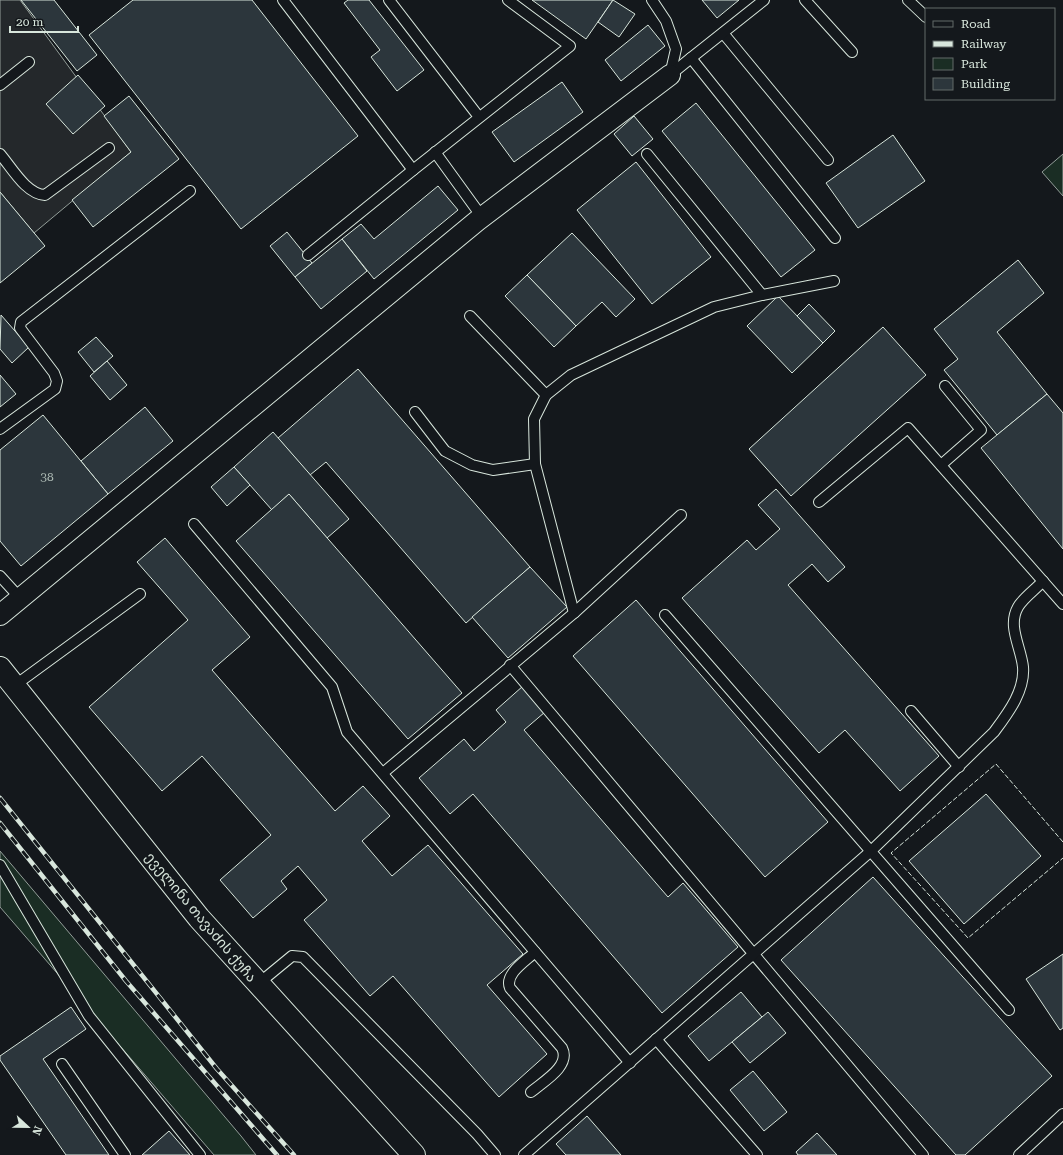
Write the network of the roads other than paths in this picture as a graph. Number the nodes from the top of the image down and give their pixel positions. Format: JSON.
{"nodes":[{"id":1,"x":283,"y":0,"type":"edge"},
{"id":2,"x":389,"y":0,"type":"edge"},
{"id":3,"x":508,"y":0,"type":"edge"},
{"id":4,"x":652,"y":0,"type":"edge"},
{"id":5,"x":764,"y":0,"type":"edge"},
{"id":6,"x":805,"y":0,"type":"edge"},
{"id":7,"x":908,"y":0,"type":"edge"},
{"id":8,"x":925,"y":16,"type":"edge"},
{"id":9,"x":723,"y":33,"type":"junction"},
{"id":10,"x":852,"y":52,"type":"dead end"},
{"id":11,"x":691,"y":58,"type":"junction"},
{"id":12,"x":29,"y":62,"type":"dead end"},
{"id":13,"x":670,"y":74,"type":"junction"},
{"id":14,"x":0,"y":85,"type":"edge"},
{"id":15,"x":479,"y":117,"type":"junction"},
{"id":16,"x":109,"y":148,"type":"dead end"},
{"id":17,"x":435,"y":152,"type":"junction"},
{"id":18,"x":0,"y":154,"type":"edge"},
{"id":19,"x":647,"y":154,"type":"dead end"},
{"id":20,"x":828,"y":160,"type":"dead end"},
{"id":21,"x":413,"y":170,"type":"junction"},
{"id":22,"x":190,"y":191,"type":"dead end"},
{"id":23,"x":482,"y":217,"type":"junction"},
{"id":24,"x":835,"y":238,"type":"dead end"},
{"id":25,"x":308,"y":255,"type":"dead end"},
{"id":26,"x":834,"y":280,"type":"dead end"},
{"id":27,"x":762,"y":295,"type":"junction"},
{"id":28,"x":470,"y":316,"type":"dead end"},
{"id":29,"x":944,"y":386,"type":"dead end"},
{"id":30,"x":546,"y":395,"type":"junction"},
{"id":31,"x":416,"y":412,"type":"dead end"},
{"id":32,"x":0,"y":429,"type":"edge"},
{"id":33,"x":535,"y":464,"type":"junction"},
{"id":34,"x":941,"y":465,"type":"junction"},
{"id":35,"x":819,"y":502,"type":"dead end"},
{"id":36,"x":681,"y":515,"type":"dead end"},
{"id":37,"x":194,"y":524,"type":"dead end"},
{"id":38,"x":0,"y":576,"type":"edge"},
{"id":39,"x":1043,"y":581,"type":"junction"},
{"id":40,"x":140,"y":594,"type":"dead end"},
{"id":41,"x":20,"y":598,"type":"junction"},
{"id":42,"x":1063,"y":604,"type":"edge"},
{"id":43,"x":574,"y":613,"type":"junction"},
{"id":44,"x":0,"y":615,"type":"edge"},
{"id":45,"x":666,"y":616,"type":"dead end"},
{"id":46,"x":510,"y":665,"type":"junction"},
{"id":47,"x":0,"y":668,"type":"edge"},
{"id":48,"x":14,"y":686,"type":"junction"},
{"id":49,"x":910,"y":711,"type":"dead end"},
{"id":50,"x":959,"y":767,"type":"junction"},
{"id":51,"x":383,"y":774,"type":"junction"},
{"id":52,"x":871,"y":851,"type":"junction"},
{"id":53,"x":0,"y":865,"type":"edge"},
{"id":54,"x":535,"y":952,"type":"junction"},
{"id":55,"x":753,"y":954,"type":"junction"},
{"id":56,"x":258,"y":984,"type":"junction"},
{"id":57,"x":1009,"y":1010,"type":"dead end"},
{"id":58,"x":656,"y":1039,"type":"junction"},
{"id":59,"x":630,"y":1063,"type":"junction"},
{"id":60,"x":62,"y":1064,"type":"dead end"},
{"id":61,"x":531,"y":1092,"type":"dead end"},
{"id":62,"x":1063,"y":1114,"type":"edge"},
{"id":63,"x":125,"y":1155,"type":"edge"},
{"id":64,"x":200,"y":1155,"type":"edge"},
{"id":65,"x":414,"y":1155,"type":"edge"},
{"id":66,"x":495,"y":1155,"type":"edge"},
{"id":67,"x":524,"y":1155,"type":"edge"},
{"id":68,"x":757,"y":1155,"type":"edge"},
{"id":69,"x":923,"y":1155,"type":"edge"},
{"id":70,"x":1018,"y":1155,"type":"edge"}],
"edges":[{"from":1,"to":21,"type":"lane"},
{"from":2,"to":15,"type":"lane"},
{"from":3,"to":15,"type":"lane"},
{"from":4,"to":13,"type":"lane"},
{"from":5,"to":9,"type":"lane"},
{"from":6,"to":10,"type":"lane"},
{"from":7,"to":8,"type":"lane"},
{"from":9,"to":11,"type":"lane"},
{"from":9,"to":20,"type":"lane"},
{"from":11,"to":13,"type":"lane"},
{"from":11,"to":24,"type":"lane"},
{"from":12,"to":14,"type":"lane"},
{"from":13,"to":23,"type":"street"},
{"from":15,"to":17,"type":"lane"},
{"from":16,"to":18,"type":"lane"},
{"from":17,"to":21,"type":"lane"},
{"from":17,"to":23,"type":"lane"},
{"from":19,"to":27,"type":"lane"},
{"from":21,"to":25,"type":"lane"},
{"from":22,"to":32,"type":"lane"},
{"from":23,"to":41,"type":"street"},
{"from":26,"to":27,"type":"lane"},
{"from":27,"to":30,"type":"lane"},
{"from":28,"to":30,"type":"lane"},
{"from":29,"to":34,"type":"lane"},
{"from":30,"to":33,"type":"lane"},
{"from":31,"to":33,"type":"lane"},
{"from":33,"to":43,"type":"lane"},
{"from":34,"to":35,"type":"lane"},
{"from":34,"to":39,"type":"lane"},
{"from":36,"to":43,"type":"lane"},
{"from":37,"to":51,"type":"lane"},
{"from":38,"to":41,"type":"lane"},
{"from":39,"to":42,"type":"lane"},
{"from":39,"to":50,"type":"lane"},
{"from":40,"to":48,"type":"lane"},
{"from":41,"to":44,"type":"street"},
{"from":43,"to":46,"type":"lane"},
{"from":45,"to":52,"type":"lane"},
{"from":46,"to":51,"type":"lane"},
{"from":46,"to":55,"type":"lane"},
{"from":47,"to":48,"type":"main road","name":"ეველინა თავაძის ქუჩა"},
{"from":48,"to":56,"type":"main road","name":"ეველინა თავაძის ქუჩა"},
{"from":49,"to":50,"type":"lane"},
{"from":50,"to":52,"type":"lane"},
{"from":51,"to":54,"type":"lane"},
{"from":52,"to":55,"type":"lane"},
{"from":52,"to":57,"type":"lane"},
{"from":53,"to":64,"type":"lane"},
{"from":54,"to":59,"type":"lane"},
{"from":54,"to":61,"type":"lane"},
{"from":55,"to":58,"type":"lane"},
{"from":55,"to":69,"type":"lane"},
{"from":56,"to":65,"type":"main road","name":"ეველინა თავაძის ქუჩა"},
{"from":56,"to":66,"type":"lane"},
{"from":58,"to":59,"type":"lane"},
{"from":58,"to":68,"type":"lane"},
{"from":59,"to":67,"type":"lane"},
{"from":60,"to":63,"type":"lane"},
{"from":62,"to":70,"type":"lane"}]}
